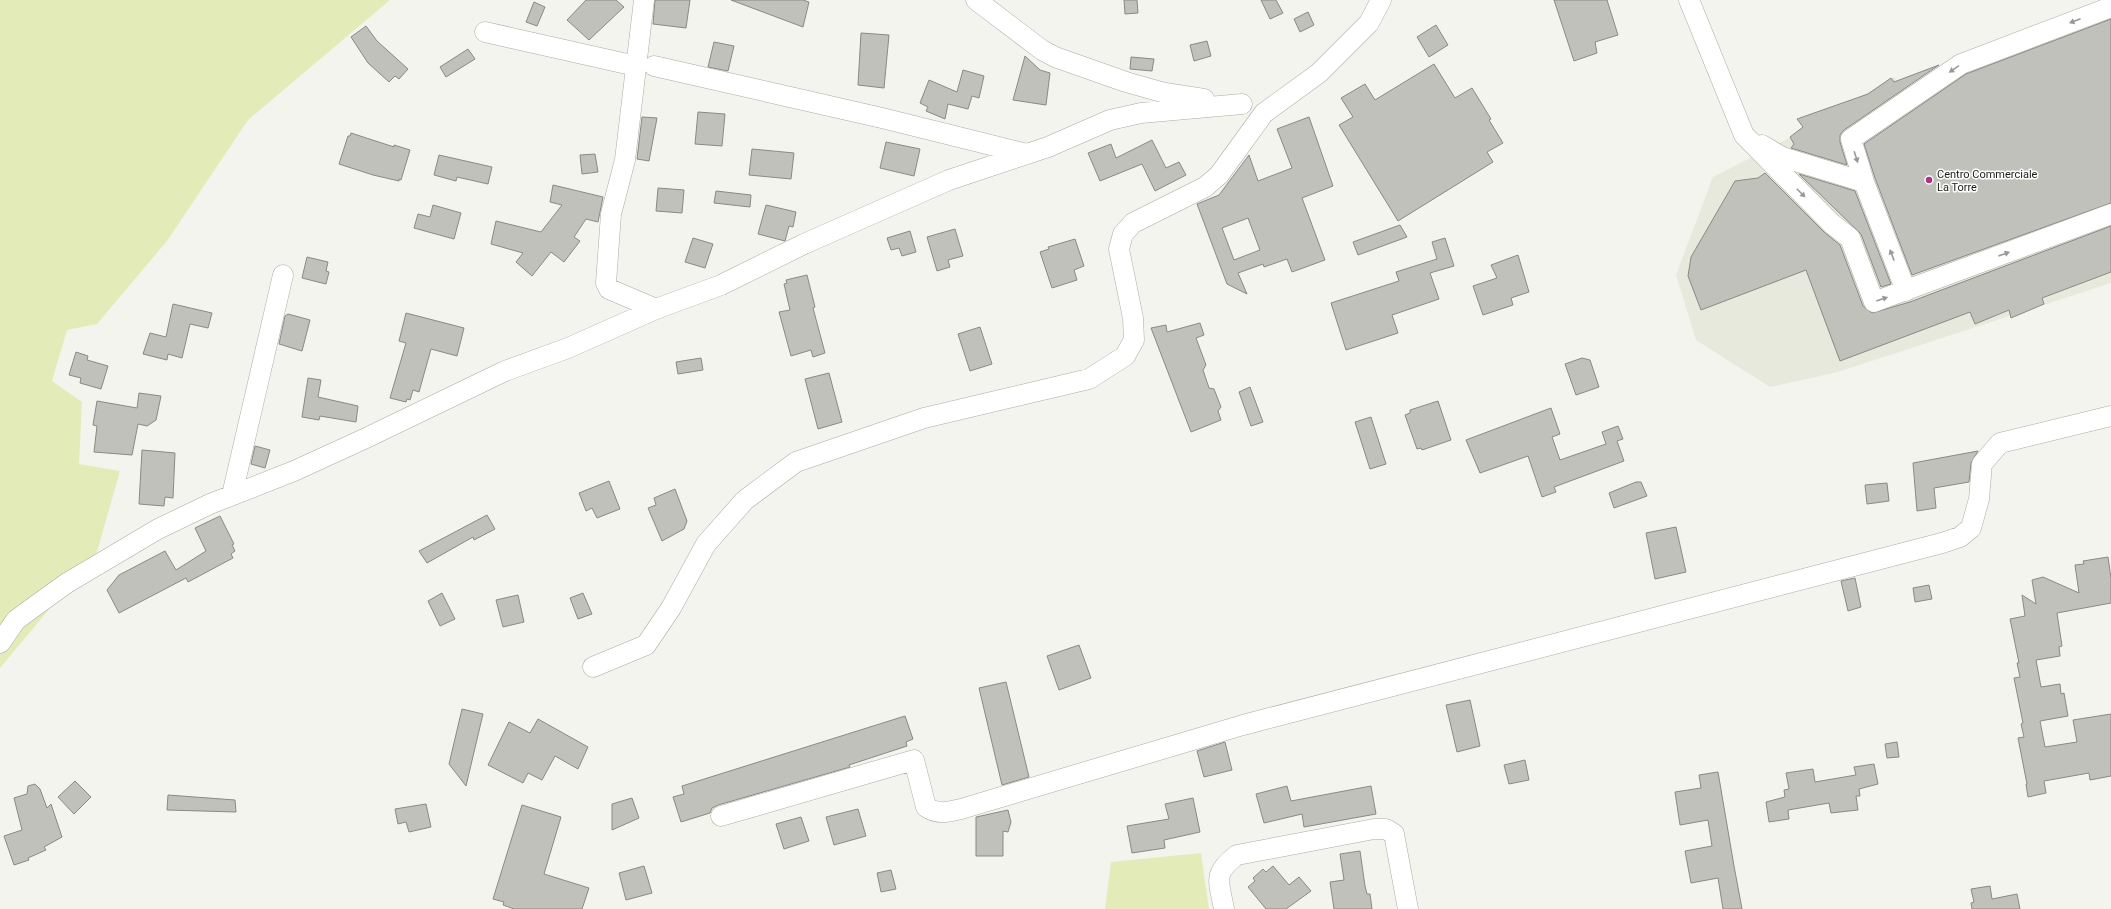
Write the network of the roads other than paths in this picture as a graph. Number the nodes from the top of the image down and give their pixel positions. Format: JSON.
{"nodes":[{"id":1,"x":644,"y":0,"type":"edge"},
{"id":2,"x":976,"y":0,"type":"edge"},
{"id":3,"x":1381,"y":0,"type":"edge"},
{"id":4,"x":1688,"y":0,"type":"edge"},
{"id":5,"x":2111,"y":7,"type":"edge"},
{"id":6,"x":485,"y":32,"type":"dead end"},
{"id":7,"x":645,"y":66,"type":"junction"},
{"id":8,"x":1242,"y":104,"type":"junction"},
{"id":9,"x":1272,"y":107,"type":"junction"},
{"id":10,"x":1744,"y":135,"type":"junction"},
{"id":11,"x":1027,"y":154,"type":"junction"},
{"id":12,"x":1864,"y":182,"type":"junction"},
{"id":13,"x":2111,"y":214,"type":"edge"},
{"id":14,"x":283,"y":275,"type":"dead end"},
{"id":15,"x":1906,"y":291,"type":"junction"},
{"id":16,"x":656,"y":309,"type":"junction"},
{"id":17,"x":2111,"y":416,"type":"edge"},
{"id":18,"x":232,"y":495,"type":"junction"},
{"id":19,"x":0,"y":643,"type":"edge"},
{"id":20,"x":594,"y":667,"type":"dead end"},
{"id":21,"x":721,"y":816,"type":"dead end"},
{"id":22,"x":1224,"y":909,"type":"edge"},
{"id":23,"x":1408,"y":909,"type":"edge"}],
"edges":[{"from":1,"to":7,"type":"street"},
{"from":2,"to":8,"type":"street"},
{"from":3,"to":9,"type":"street"},
{"from":4,"to":10,"type":"street"},
{"from":5,"to":12,"type":"street","one_way":true},
{"from":6,"to":7,"type":"street"},
{"from":7,"to":11,"type":"street"},
{"from":7,"to":16,"type":"street"},
{"from":8,"to":9,"type":"street"},
{"from":8,"to":11,"type":"street"},
{"from":9,"to":20,"type":"street"},
{"from":10,"to":12,"type":"street"},
{"from":10,"to":15,"type":"street","one_way":true},
{"from":11,"to":16,"type":"street"},
{"from":15,"to":12,"type":"street","one_way":true},
{"from":15,"to":13,"type":"street","one_way":true},
{"from":14,"to":18,"type":"street"},
{"from":16,"to":18,"type":"street"},
{"from":17,"to":21,"type":"street"},
{"from":18,"to":19,"type":"street"},
{"from":22,"to":23,"type":"street"}]}
